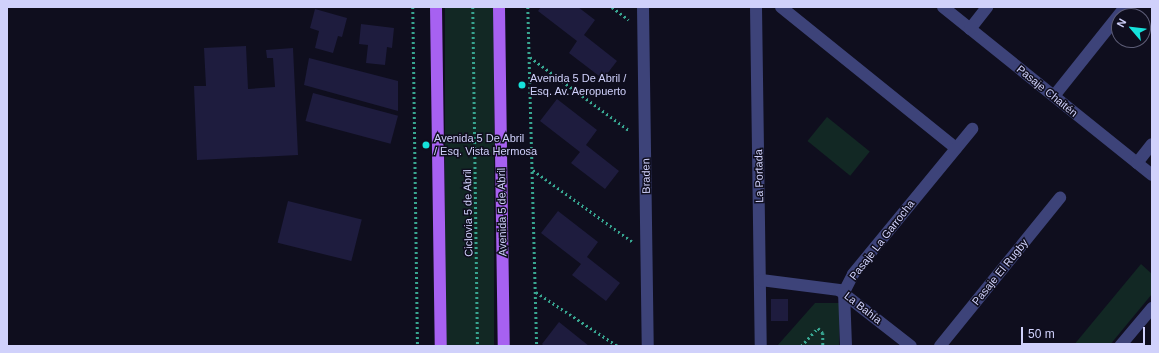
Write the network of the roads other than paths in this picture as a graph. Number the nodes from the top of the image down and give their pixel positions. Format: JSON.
{"nodes":[{"id":1,"x":499,"y":7,"type":"edge"},
{"id":2,"x":643,"y":7,"type":"edge"},
{"id":3,"x":756,"y":7,"type":"edge"},
{"id":4,"x":781,"y":7,"type":"edge"},
{"id":5,"x":943,"y":7,"type":"edge"},
{"id":6,"x":987,"y":7,"type":"edge"},
{"id":7,"x":1125,"y":7,"type":"edge"},
{"id":8,"x":434,"y":8,"type":"edge"},
{"id":9,"x":970,"y":29,"type":"junction"},
{"id":10,"x":1054,"y":96,"type":"junction"},
{"id":11,"x":972,"y":129,"type":"dead end"},
{"id":12,"x":1152,"y":144,"type":"edge"},
{"id":13,"x":956,"y":148,"type":"junction"},
{"id":14,"x":1137,"y":163,"type":"junction"},
{"id":15,"x":1152,"y":175,"type":"edge"},
{"id":16,"x":1060,"y":198,"type":"dead end"},
{"id":17,"x":760,"y":280,"type":"junction"},
{"id":18,"x":844,"y":292,"type":"junction"},
{"id":19,"x":1152,"y":308,"type":"edge"},
{"id":20,"x":441,"y":346,"type":"edge"},
{"id":21,"x":504,"y":346,"type":"edge"},
{"id":22,"x":648,"y":346,"type":"edge"},
{"id":23,"x":762,"y":346,"type":"edge"},
{"id":24,"x":846,"y":346,"type":"edge"},
{"id":25,"x":911,"y":346,"type":"edge"},
{"id":26,"x":940,"y":346,"type":"edge"},
{"id":27,"x":1120,"y":346,"type":"edge"}],
"edges":[{"from":1,"to":21,"type":"main road","name":"Avenida 5 de Abril"},
{"from":2,"to":22,"type":"street","name":"Braden"},
{"from":3,"to":17,"type":"street","name":"La Portada"},
{"from":4,"to":13,"type":"street"},
{"from":5,"to":9,"type":"street","name":"Pasaje Chaitén"},
{"from":6,"to":9,"type":"street"},
{"from":7,"to":10,"type":"street"},
{"from":8,"to":20,"type":"main road"},
{"from":9,"to":10,"type":"street","name":"Pasaje Chaitén"},
{"from":10,"to":14,"type":"street","name":"Pasaje Chaitén"},
{"from":11,"to":13,"type":"street","name":"Pasaje La Garrocha"},
{"from":12,"to":14,"type":"street"},
{"from":13,"to":18,"type":"street","name":"Pasaje La Garrocha"},
{"from":14,"to":15,"type":"street","name":"Pasaje Chaitén"},
{"from":16,"to":26,"type":"street","name":"Pasaje El Rugby"},
{"from":17,"to":18,"type":"street","name":"La Bahía"},
{"from":17,"to":23,"type":"street","name":"La Portada"},
{"from":18,"to":24,"type":"street","name":"Pasaje La Garrocha"},
{"from":18,"to":25,"type":"street","name":"La Bahía"},
{"from":19,"to":27,"type":"street"}]}
